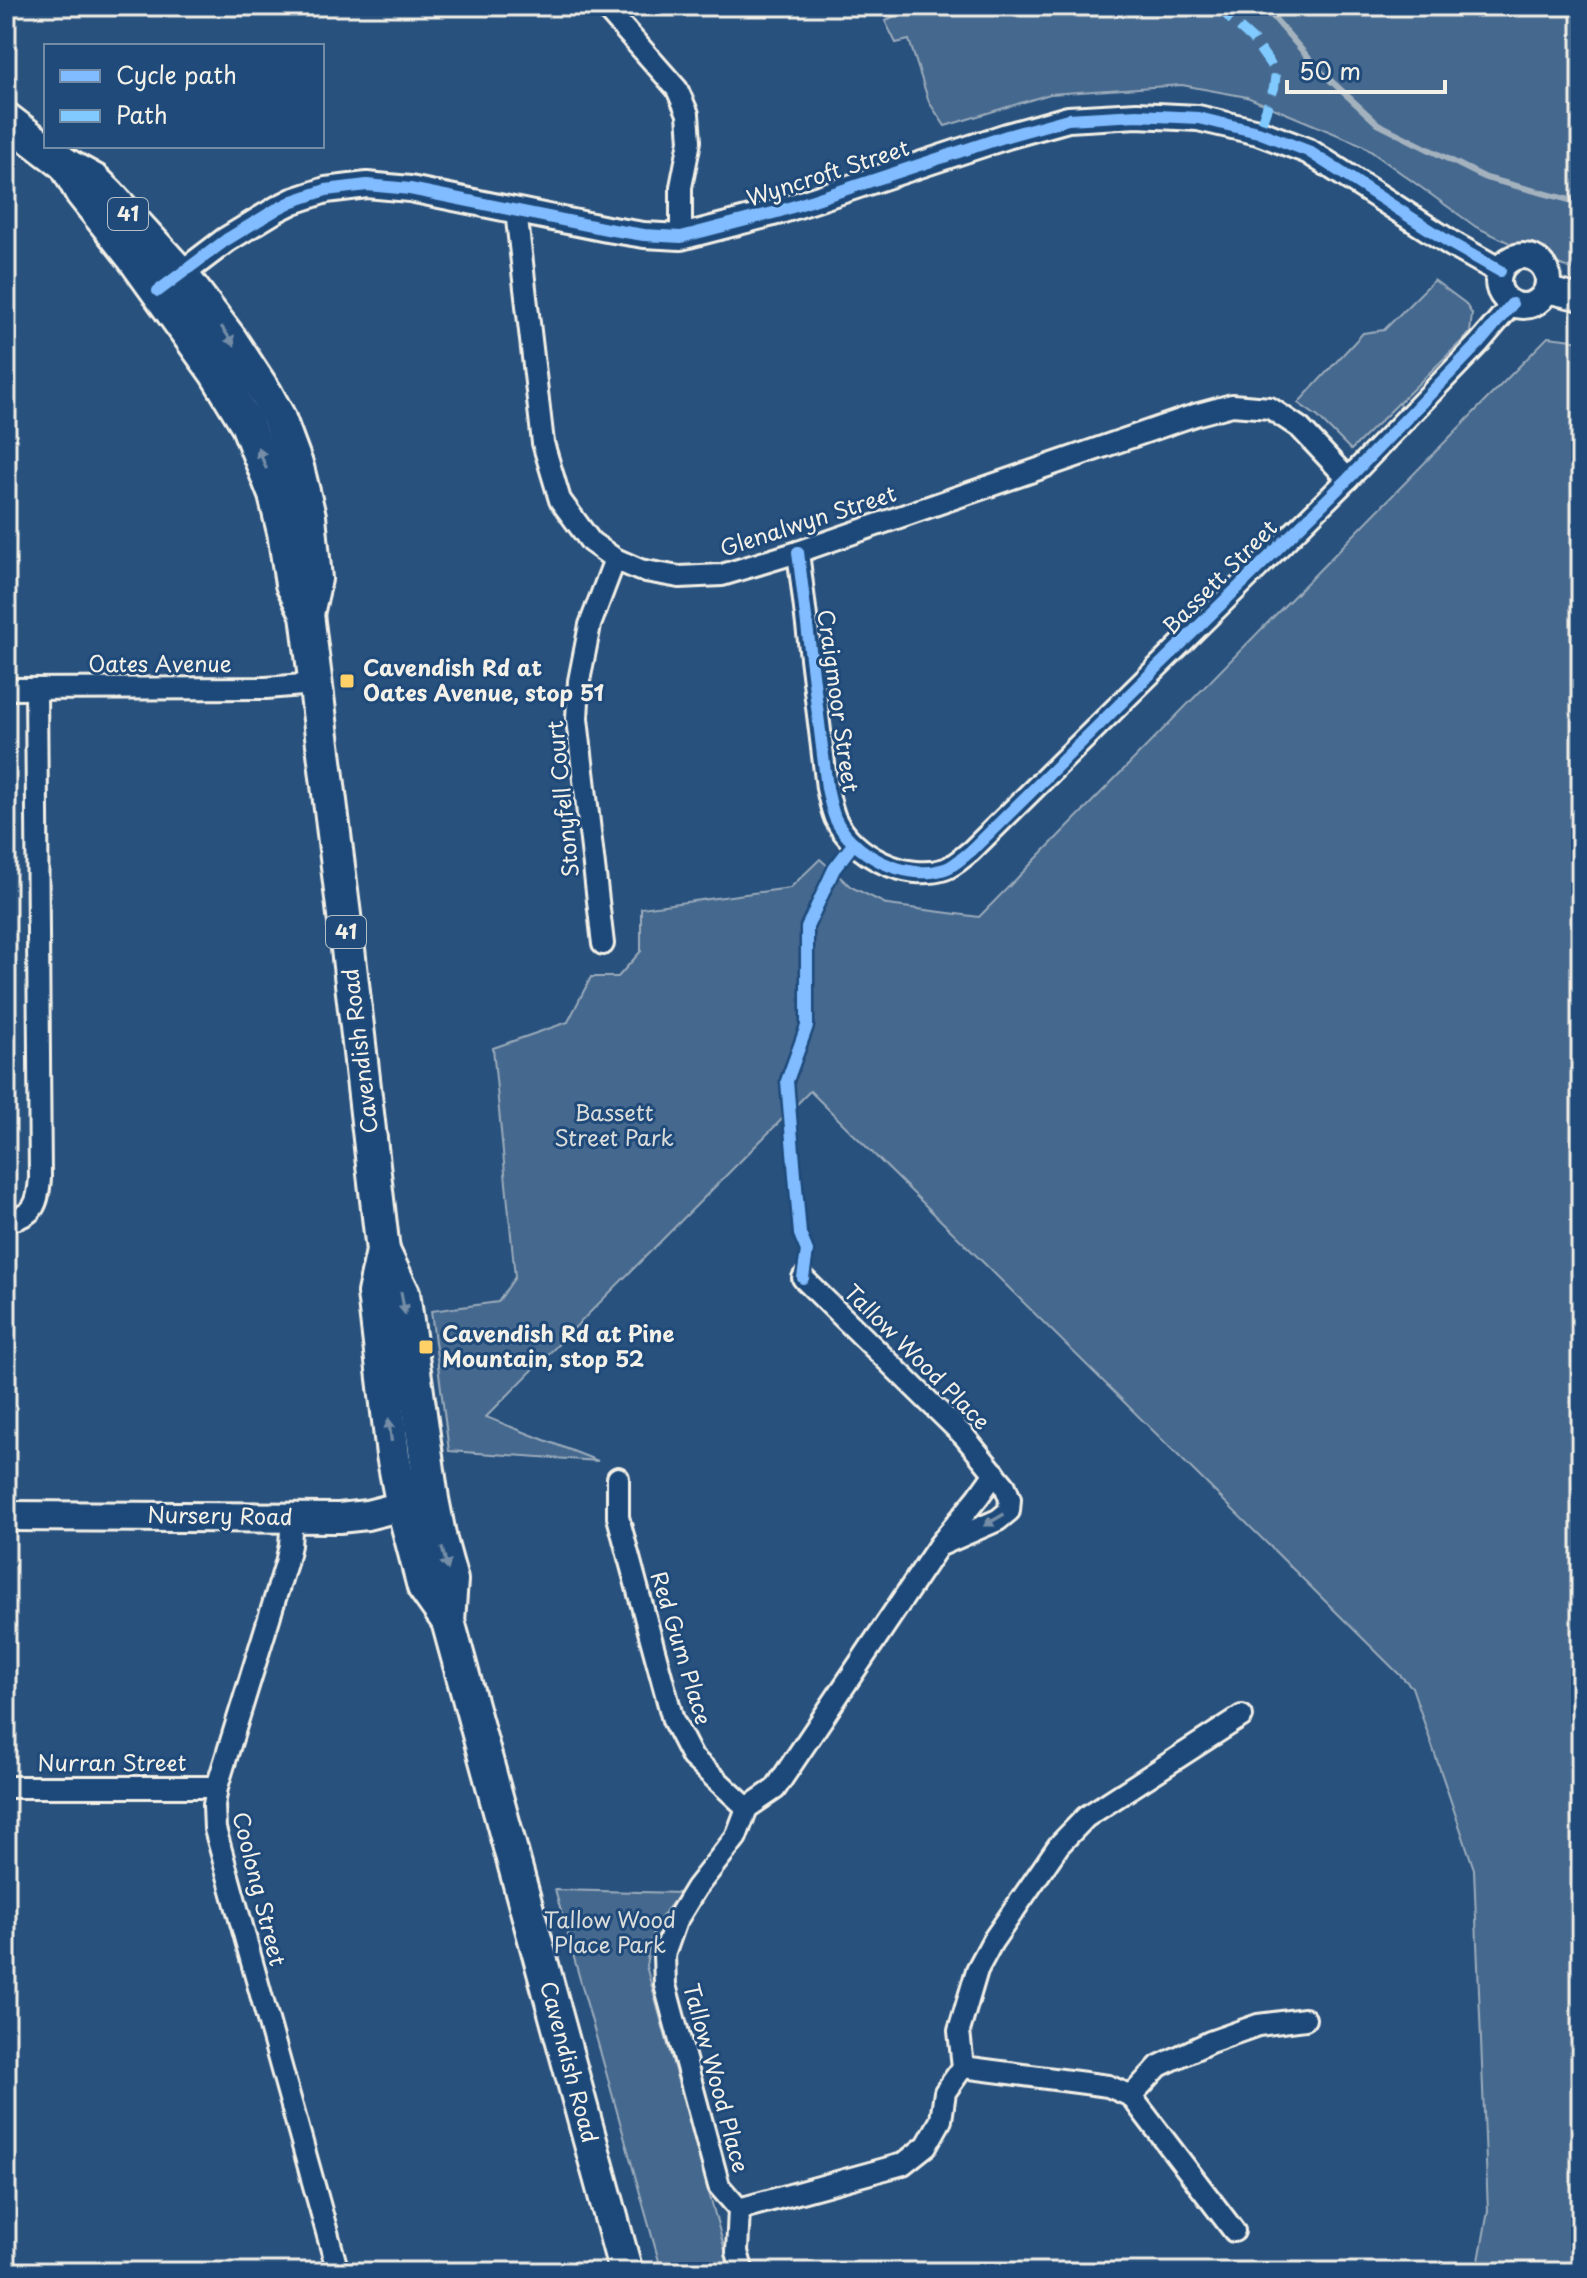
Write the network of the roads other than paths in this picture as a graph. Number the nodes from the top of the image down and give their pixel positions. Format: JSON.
{"nodes":[{"id":1,"x":604,"y":6,"type":"edge"},
{"id":2,"x":6,"y":119,"type":"edge"},
{"id":3,"x":516,"y":211,"type":"junction"},
{"id":4,"x":681,"y":237,"type":"junction"},
{"id":5,"x":1500,"y":271,"type":"junction"},
{"id":6,"x":170,"y":282,"type":"junction"},
{"id":7,"x":1547,"y":290,"type":"junction"},
{"id":8,"x":1581,"y":298,"type":"edge"},
{"id":9,"x":1512,"y":304,"type":"junction"},
{"id":10,"x":1348,"y":479,"type":"junction"},
{"id":11,"x":798,"y":552,"type":"junction"},
{"id":12,"x":615,"y":559,"type":"junction"},
{"id":13,"x":315,"y":684,"type":"junction"},
{"id":14,"x":6,"y":689,"type":"edge"},
{"id":15,"x":36,"y":689,"type":"junction"},
{"id":16,"x":947,"y":869,"type":"joint"},
{"id":17,"x":603,"y":944,"type":"dead end"},
{"id":18,"x":6,"y":1221,"type":"edge"},
{"id":19,"x":803,"y":1278,"type":"dead end"},
{"id":20,"x":995,"y":1473,"type":"junction"},
{"id":21,"x":618,"y":1478,"type":"dead end"},
{"id":22,"x":417,"y":1503,"type":"junction"},
{"id":23,"x":6,"y":1516,"type":"edge"},
{"id":24,"x":292,"y":1517,"type":"junction"},
{"id":25,"x":939,"y":1545,"type":"junction"},
{"id":26,"x":1242,"y":1716,"type":"dead end"},
{"id":27,"x":6,"y":1787,"type":"edge"},
{"id":28,"x":217,"y":1787,"type":"junction"},
{"id":29,"x":747,"y":1808,"type":"junction"},
{"id":30,"x":1305,"y":2019,"type":"dead end"},
{"id":31,"x":963,"y":2067,"type":"junction"},
{"id":32,"x":1131,"y":2096,"type":"junction"},
{"id":33,"x":739,"y":2209,"type":"junction"},
{"id":34,"x":1234,"y":2231,"type":"dead end"},
{"id":35,"x":338,"y":2272,"type":"edge"},
{"id":36,"x":626,"y":2272,"type":"edge"},
{"id":37,"x":743,"y":2272,"type":"edge"}],
"edges":[{"from":1,"to":4,"type":"street"},
{"from":2,"to":6,"type":"main road","name":"Cavendish Road","number":"41"},
{"from":3,"to":4,"type":"street","name":"Wyncroft Street"},
{"from":3,"to":6,"type":"street","name":"Wyncroft Street"},
{"from":3,"to":12,"type":"street","name":"Glenalwyn Street"},
{"from":4,"to":5,"type":"street","name":"Wyncroft Street"},
{"from":5,"to":7,"type":"street"},
{"from":5,"to":9,"type":"street"},
{"from":6,"to":13,"type":"main road","name":"Cavendish Road","number":"41"},
{"from":7,"to":8,"type":"street"},
{"from":7,"to":9,"type":"street"},
{"from":9,"to":10,"type":"street","name":"Bassett Street"},
{"from":10,"to":11,"type":"street","name":"Glenalwyn Street"},
{"from":10,"to":16,"type":"street","name":"Bassett Street"},
{"from":11,"to":12,"type":"street","name":"Glenalwyn Street"},
{"from":11,"to":16,"type":"street","name":"Craigmoor Street"},
{"from":12,"to":17,"type":"street","name":"Stonyfell Court"},
{"from":13,"to":15,"type":"street","name":"Oates Avenue"},
{"from":13,"to":22,"type":"main road","name":"Cavendish Road","number":"41"},
{"from":14,"to":15,"type":"street","name":"Oates Avenue"},
{"from":15,"to":18,"type":"street"},
{"from":19,"to":20,"type":"street","name":"Tallow Wood Place"},
{"from":20,"to":25,"type":"street","name":"Tallow Wood Place"},
{"from":20,"to":25,"type":"street","name":"Tallow Wood Place","one_way":true},
{"from":21,"to":29,"type":"street","name":"Red Gum Place"},
{"from":22,"to":24,"type":"main road","name":"Nursery Road"},
{"from":22,"to":36,"type":"main road","name":"Cavendish Road","number":"41"},
{"from":23,"to":24,"type":"main road","name":"Nursery Road"},
{"from":24,"to":28,"type":"street","name":"Coolong Street"},
{"from":25,"to":29,"type":"street","name":"Tallow Wood Place"},
{"from":26,"to":31,"type":"street"},
{"from":27,"to":28,"type":"street","name":"Nurran Street"},
{"from":28,"to":35,"type":"street","name":"Coolong Street"},
{"from":29,"to":33,"type":"street","name":"Tallow Wood Place"},
{"from":30,"to":32,"type":"street"},
{"from":31,"to":32,"type":"street"},
{"from":31,"to":33,"type":"street"},
{"from":32,"to":34,"type":"street"},
{"from":33,"to":37,"type":"street"}]}
